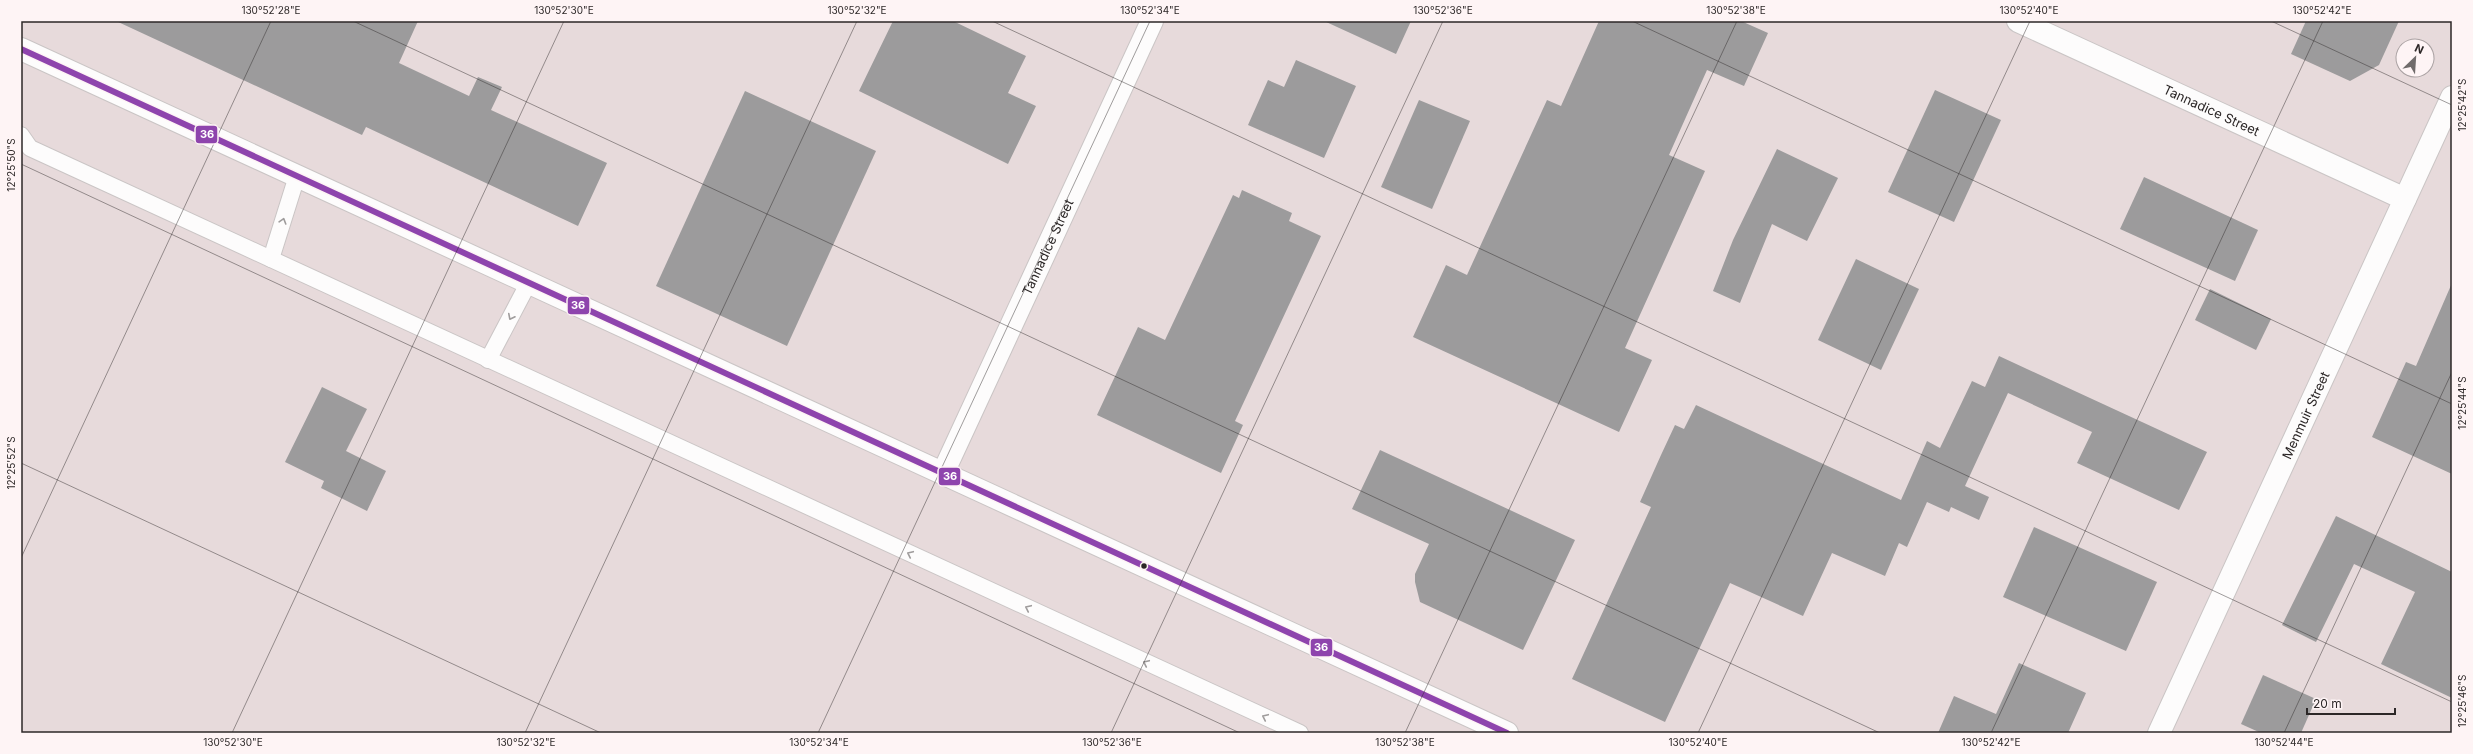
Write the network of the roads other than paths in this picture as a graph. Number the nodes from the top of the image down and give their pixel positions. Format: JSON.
{"nodes":[{"id":1,"x":1152,"y":21,"type":"edge"},
{"id":2,"x":2018,"y":21,"type":"edge"},
{"id":3,"x":21,"y":49,"type":"edge"},
{"id":4,"x":2452,"y":97,"type":"edge"},
{"id":5,"x":21,"y":135,"type":"edge"},
{"id":6,"x":297,"y":176,"type":"junction"},
{"id":7,"x":2405,"y":199,"type":"junction"},
{"id":8,"x":271,"y":259,"type":"junction"},
{"id":9,"x":528,"y":282,"type":"junction"},
{"id":10,"x":488,"y":360,"type":"junction"},
{"id":11,"x":943,"y":473,"type":"junction"},
{"id":12,"x":1300,"y":733,"type":"edge"},
{"id":13,"x":1507,"y":733,"type":"edge"},
{"id":14,"x":2160,"y":733,"type":"edge"}],
"edges":[{"from":1,"to":11,"type":"street","name":"Tannadice Street"},
{"from":2,"to":7,"type":"street","name":"Tannadice Street"},
{"from":3,"to":6,"type":"street"},
{"from":4,"to":7,"type":"street","name":"Menmuir Street"},
{"from":5,"to":8,"type":"lane"},
{"from":8,"to":6,"type":"lane","one_way":true},
{"from":6,"to":9,"type":"street"},
{"from":7,"to":14,"type":"street","name":"Menmuir Street"},
{"from":8,"to":10,"type":"lane"},
{"from":9,"to":10,"type":"lane","one_way":true},
{"from":9,"to":11,"type":"street"},
{"from":12,"to":10,"type":"lane","one_way":true},
{"from":11,"to":13,"type":"street"}]}
